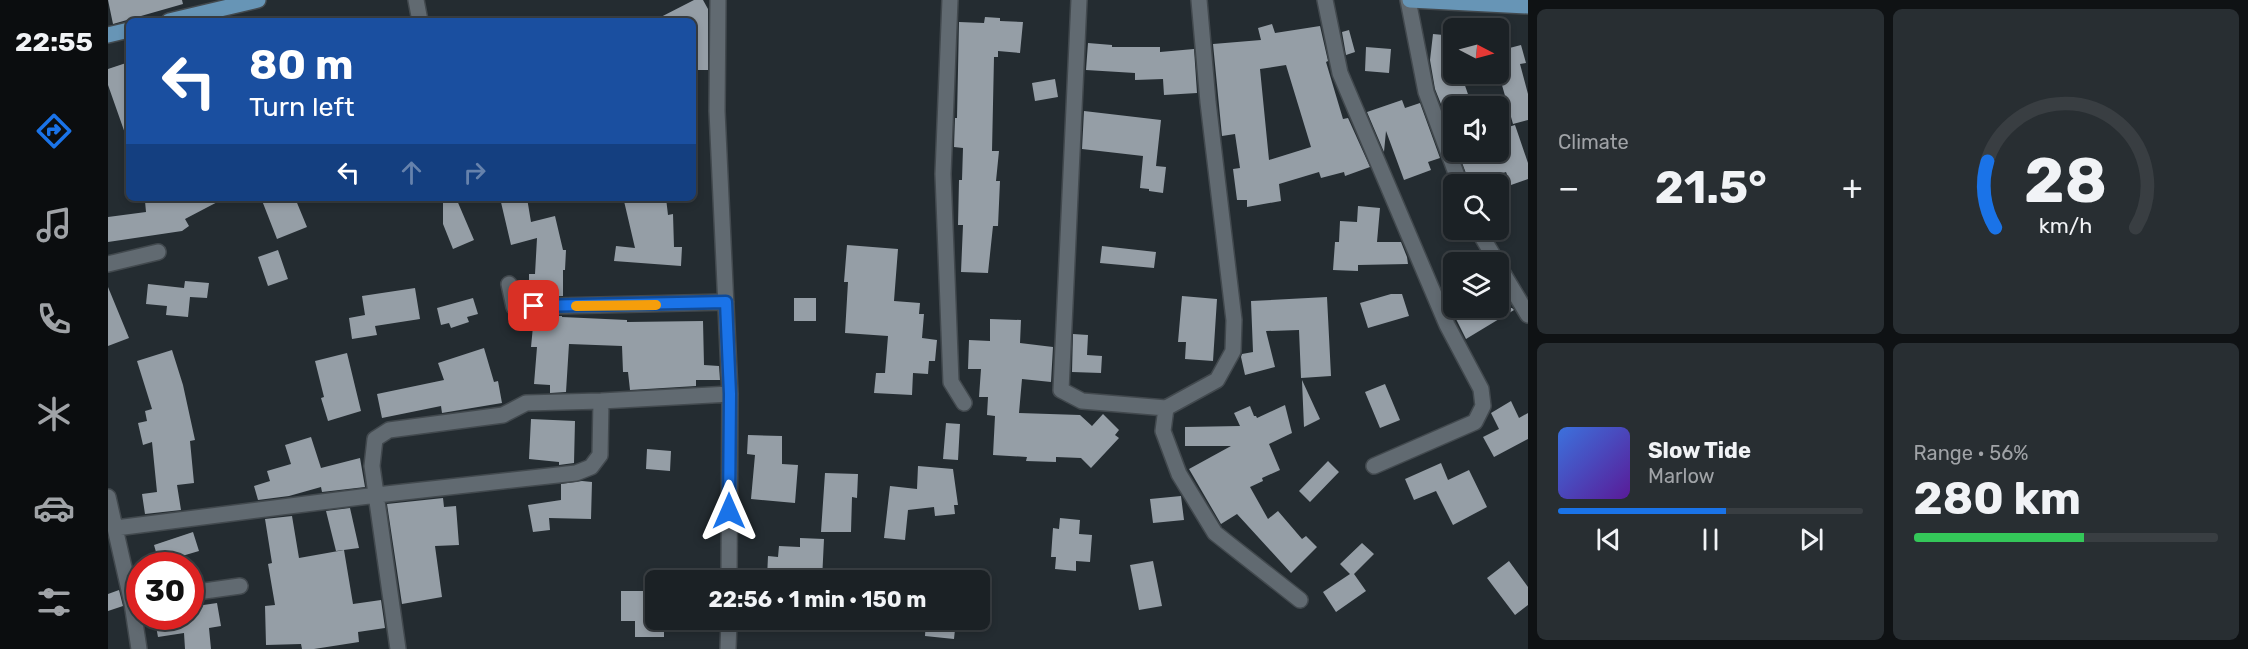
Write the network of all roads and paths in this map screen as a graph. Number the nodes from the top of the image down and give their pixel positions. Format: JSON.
{"nodes":[{"id":1,"x":258,"y":0,"type":"edge"},
{"id":2,"x":416,"y":0,"type":"edge"},
{"id":3,"x":718,"y":0,"type":"edge"},
{"id":4,"x":950,"y":0,"type":"edge"},
{"id":5,"x":1079,"y":0,"type":"edge"},
{"id":6,"x":1199,"y":0,"type":"edge"},
{"id":7,"x":1325,"y":0,"type":"edge"},
{"id":8,"x":1409,"y":0,"type":"edge"},
{"id":9,"x":1518,"y":4,"type":"edge"},
{"id":10,"x":182,"y":18,"type":"edge"},
{"id":11,"x":419,"y":18,"type":"edge"},
{"id":12,"x":126,"y":31,"type":"edge"},
{"id":13,"x":108,"y":35,"type":"edge"},
{"id":14,"x":1456,"y":174,"type":"edge"},
{"id":15,"x":158,"y":252,"type":"dead end"},
{"id":16,"x":108,"y":264,"type":"edge"},
{"id":17,"x":1509,"y":283,"type":"edge"},
{"id":18,"x":509,"y":284,"type":"dead end"},
{"id":19,"x":726,"y":302,"type":"junction"},
{"id":20,"x":1528,"y":315,"type":"edge"},
{"id":21,"x":730,"y":394,"type":"junction"},
{"id":22,"x":601,"y":401,"type":"junction"},
{"id":23,"x":964,"y":404,"type":"dead end"},
{"id":24,"x":1166,"y":408,"type":"junction"},
{"id":25,"x":1374,"y":466,"type":"dead end"},
{"id":26,"x":377,"y":495,"type":"junction"},
{"id":27,"x":108,"y":497,"type":"edge"},
{"id":28,"x":116,"y":528,"type":"junction"},
{"id":29,"x":115,"y":556,"type":"edge"},
{"id":30,"x":729,"y":570,"type":"edge"},
{"id":31,"x":126,"y":580,"type":"edge"},
{"id":32,"x":240,"y":586,"type":"dead end"},
{"id":33,"x":204,"y":592,"type":"edge"},
{"id":34,"x":1300,"y":600,"type":"dead end"},
{"id":35,"x":138,"y":630,"type":"edge"},
{"id":36,"x":729,"y":630,"type":"edge"},
{"id":37,"x":139,"y":649,"type":"edge"},
{"id":38,"x":398,"y":649,"type":"edge"},
{"id":39,"x":728,"y":649,"type":"edge"}],
"edges":[{"from":1,"to":10,"type":"main road"},
{"from":2,"to":11,"type":"street"},
{"from":3,"to":19,"type":"street"},
{"from":4,"to":23,"type":"street"},
{"from":5,"to":24,"type":"street"},
{"from":6,"to":24,"type":"street"},
{"from":7,"to":25,"type":"street"},
{"from":8,"to":9,"type":"main road"},
{"from":8,"to":14,"type":"street"},
{"from":12,"to":13,"type":"main road"},
{"from":15,"to":16,"type":"street"},
{"from":17,"to":20,"type":"street"},
{"from":18,"to":19,"type":"street"},
{"from":19,"to":21,"type":"street"},
{"from":21,"to":22,"type":"street"},
{"from":21,"to":30,"type":"street"},
{"from":22,"to":26,"type":"street"},
{"from":22,"to":26,"type":"street"},
{"from":24,"to":34,"type":"street"},
{"from":26,"to":28,"type":"street"},
{"from":26,"to":38,"type":"street"},
{"from":27,"to":28,"type":"street"},
{"from":28,"to":29,"type":"street"},
{"from":29,"to":31,"type":"street"},
{"from":32,"to":33,"type":"street"},
{"from":35,"to":37,"type":"street"},
{"from":36,"to":39,"type":"street"}]}
